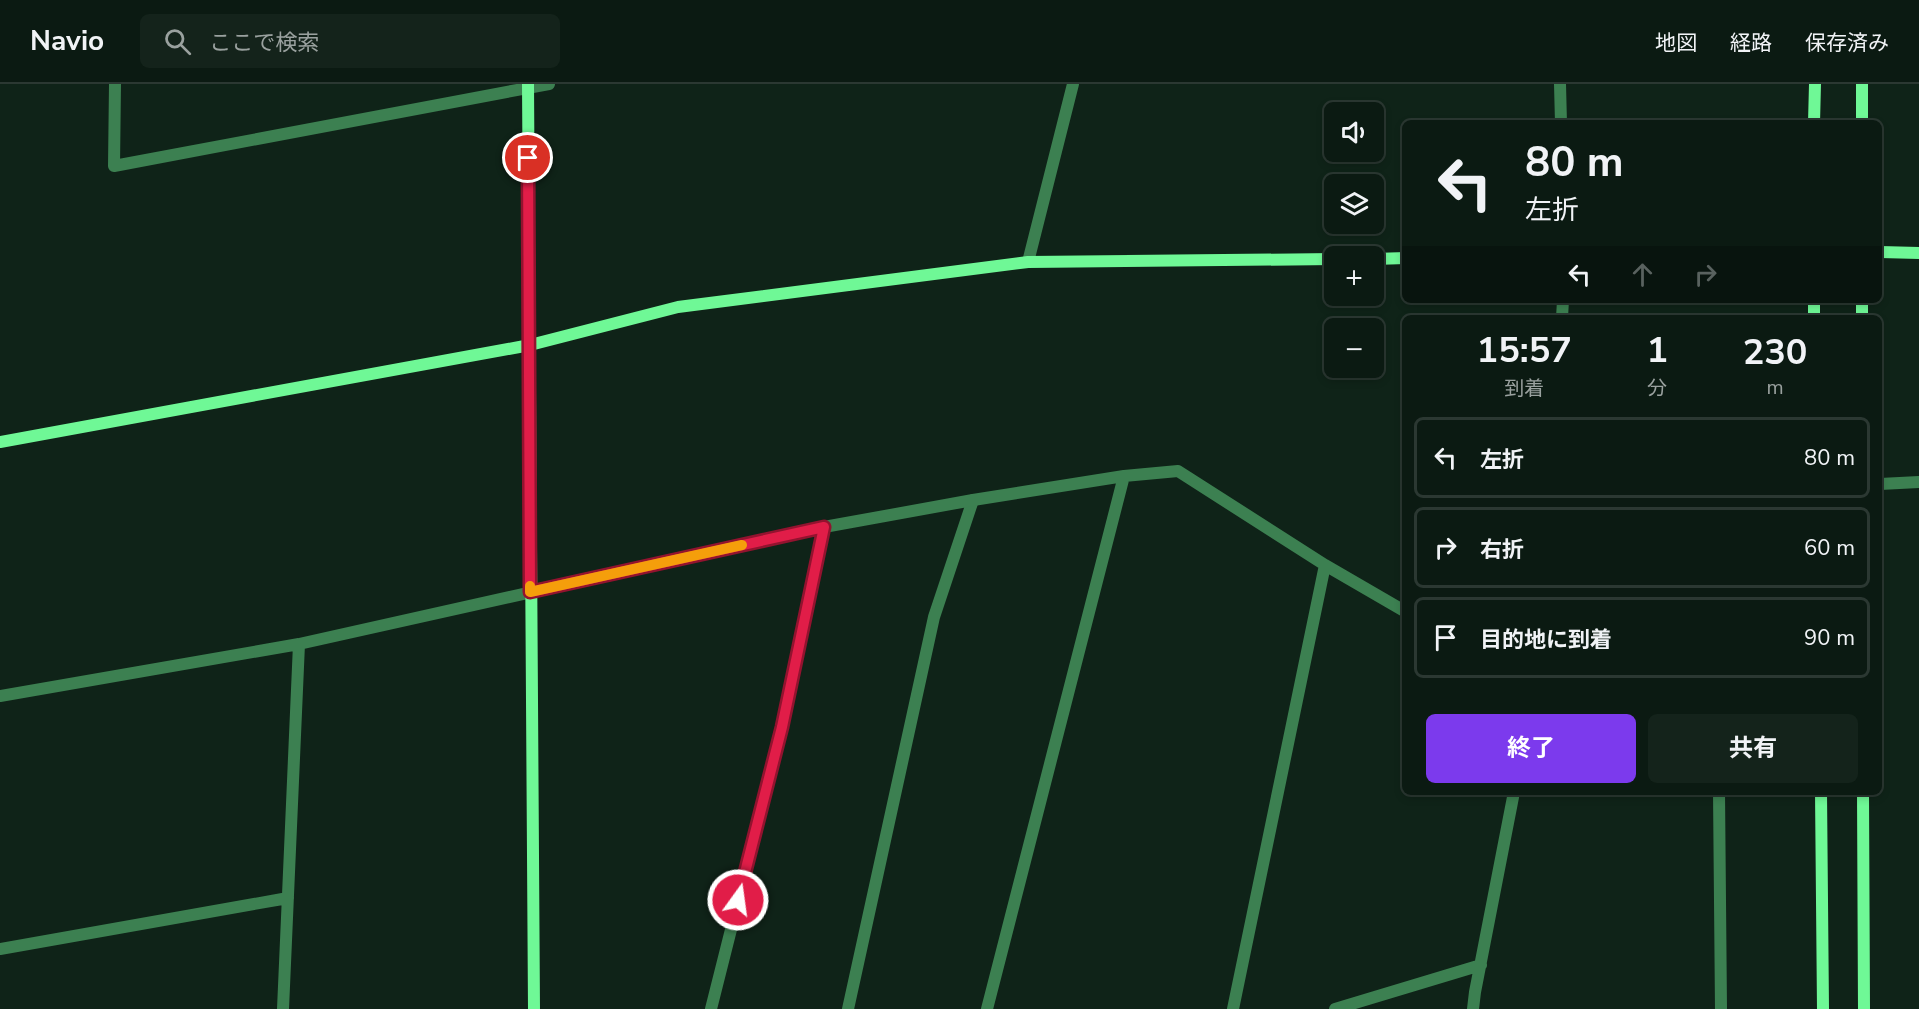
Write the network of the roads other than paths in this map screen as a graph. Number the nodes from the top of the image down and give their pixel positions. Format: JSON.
{"nodes":[{"id":1,"x":115,"y":84,"type":"edge"},
{"id":2,"x":549,"y":84,"type":"edge"},
{"id":3,"x":1073,"y":84,"type":"edge"},
{"id":4,"x":1560,"y":84,"type":"edge"},
{"id":5,"x":1815,"y":84,"type":"edge"},
{"id":6,"x":1862,"y":84,"type":"edge"},
{"id":7,"x":528,"y":86,"type":"edge"},
{"id":8,"x":1561,"y":120,"type":"edge"},
{"id":9,"x":1814,"y":120,"type":"edge"},
{"id":10,"x":1862,"y":120,"type":"edge"},
{"id":11,"x":1882,"y":252,"type":"edge"},
{"id":12,"x":1919,"y":254,"type":"edge"},
{"id":13,"x":1402,"y":258,"type":"edge"},
{"id":14,"x":1324,"y":259,"type":"edge"},
{"id":15,"x":1384,"y":259,"type":"edge"},
{"id":16,"x":1028,"y":262,"type":"junction"},
{"id":17,"x":530,"y":345,"type":"junction"},
{"id":18,"x":0,"y":442,"type":"edge"},
{"id":19,"x":1124,"y":476,"type":"junction"},
{"id":20,"x":1919,"y":482,"type":"edge"},
{"id":21,"x":1882,"y":484,"type":"edge"},
{"id":22,"x":973,"y":500,"type":"junction"},
{"id":23,"x":824,"y":527,"type":"junction"},
{"id":24,"x":1325,"y":565,"type":"junction"},
{"id":25,"x":530,"y":592,"type":"junction"},
{"id":26,"x":1402,"y":610,"type":"edge"},
{"id":27,"x":298,"y":644,"type":"junction"},
{"id":28,"x":0,"y":696,"type":"edge"},
{"id":29,"x":1514,"y":795,"type":"edge"},
{"id":30,"x":1719,"y":795,"type":"edge"},
{"id":31,"x":1821,"y":795,"type":"edge"},
{"id":32,"x":1863,"y":795,"type":"edge"},
{"id":33,"x":288,"y":898,"type":"junction"},
{"id":34,"x":0,"y":949,"type":"edge"},
{"id":35,"x":1481,"y":965,"type":"junction"},
{"id":36,"x":283,"y":1009,"type":"edge"},
{"id":37,"x":534,"y":1009,"type":"edge"},
{"id":38,"x":711,"y":1009,"type":"edge"},
{"id":39,"x":848,"y":1009,"type":"edge"},
{"id":40,"x":987,"y":1009,"type":"edge"},
{"id":41,"x":1233,"y":1009,"type":"edge"},
{"id":42,"x":1335,"y":1009,"type":"edge"},
{"id":43,"x":1473,"y":1009,"type":"edge"},
{"id":44,"x":1721,"y":1009,"type":"edge"},
{"id":45,"x":1823,"y":1009,"type":"edge"},
{"id":46,"x":1864,"y":1009,"type":"edge"}],
"edges":[{"from":1,"to":7,"type":"street"},
{"from":2,"to":7,"type":"street"},
{"from":3,"to":16,"type":"street"},
{"from":4,"to":8,"type":"street"},
{"from":5,"to":9,"type":"street"},
{"from":6,"to":10,"type":"street"},
{"from":7,"to":17,"type":"street"},
{"from":11,"to":12,"type":"street"},
{"from":13,"to":15,"type":"street"},
{"from":14,"to":16,"type":"street"},
{"from":16,"to":17,"type":"street"},
{"from":17,"to":18,"type":"street"},
{"from":17,"to":25,"type":"street"},
{"from":19,"to":22,"type":"street"},
{"from":19,"to":24,"type":"street"},
{"from":19,"to":40,"type":"street"},
{"from":20,"to":21,"type":"street"},
{"from":22,"to":23,"type":"street"},
{"from":22,"to":39,"type":"street"},
{"from":23,"to":25,"type":"street"},
{"from":23,"to":38,"type":"street"},
{"from":24,"to":26,"type":"street"},
{"from":24,"to":41,"type":"street"},
{"from":25,"to":27,"type":"street"},
{"from":25,"to":37,"type":"street"},
{"from":27,"to":28,"type":"street"},
{"from":27,"to":33,"type":"street"},
{"from":29,"to":35,"type":"street"},
{"from":30,"to":44,"type":"street"},
{"from":31,"to":45,"type":"street"},
{"from":32,"to":46,"type":"street"},
{"from":33,"to":34,"type":"street"},
{"from":33,"to":36,"type":"street"},
{"from":35,"to":42,"type":"street"},
{"from":35,"to":43,"type":"street"}]}
